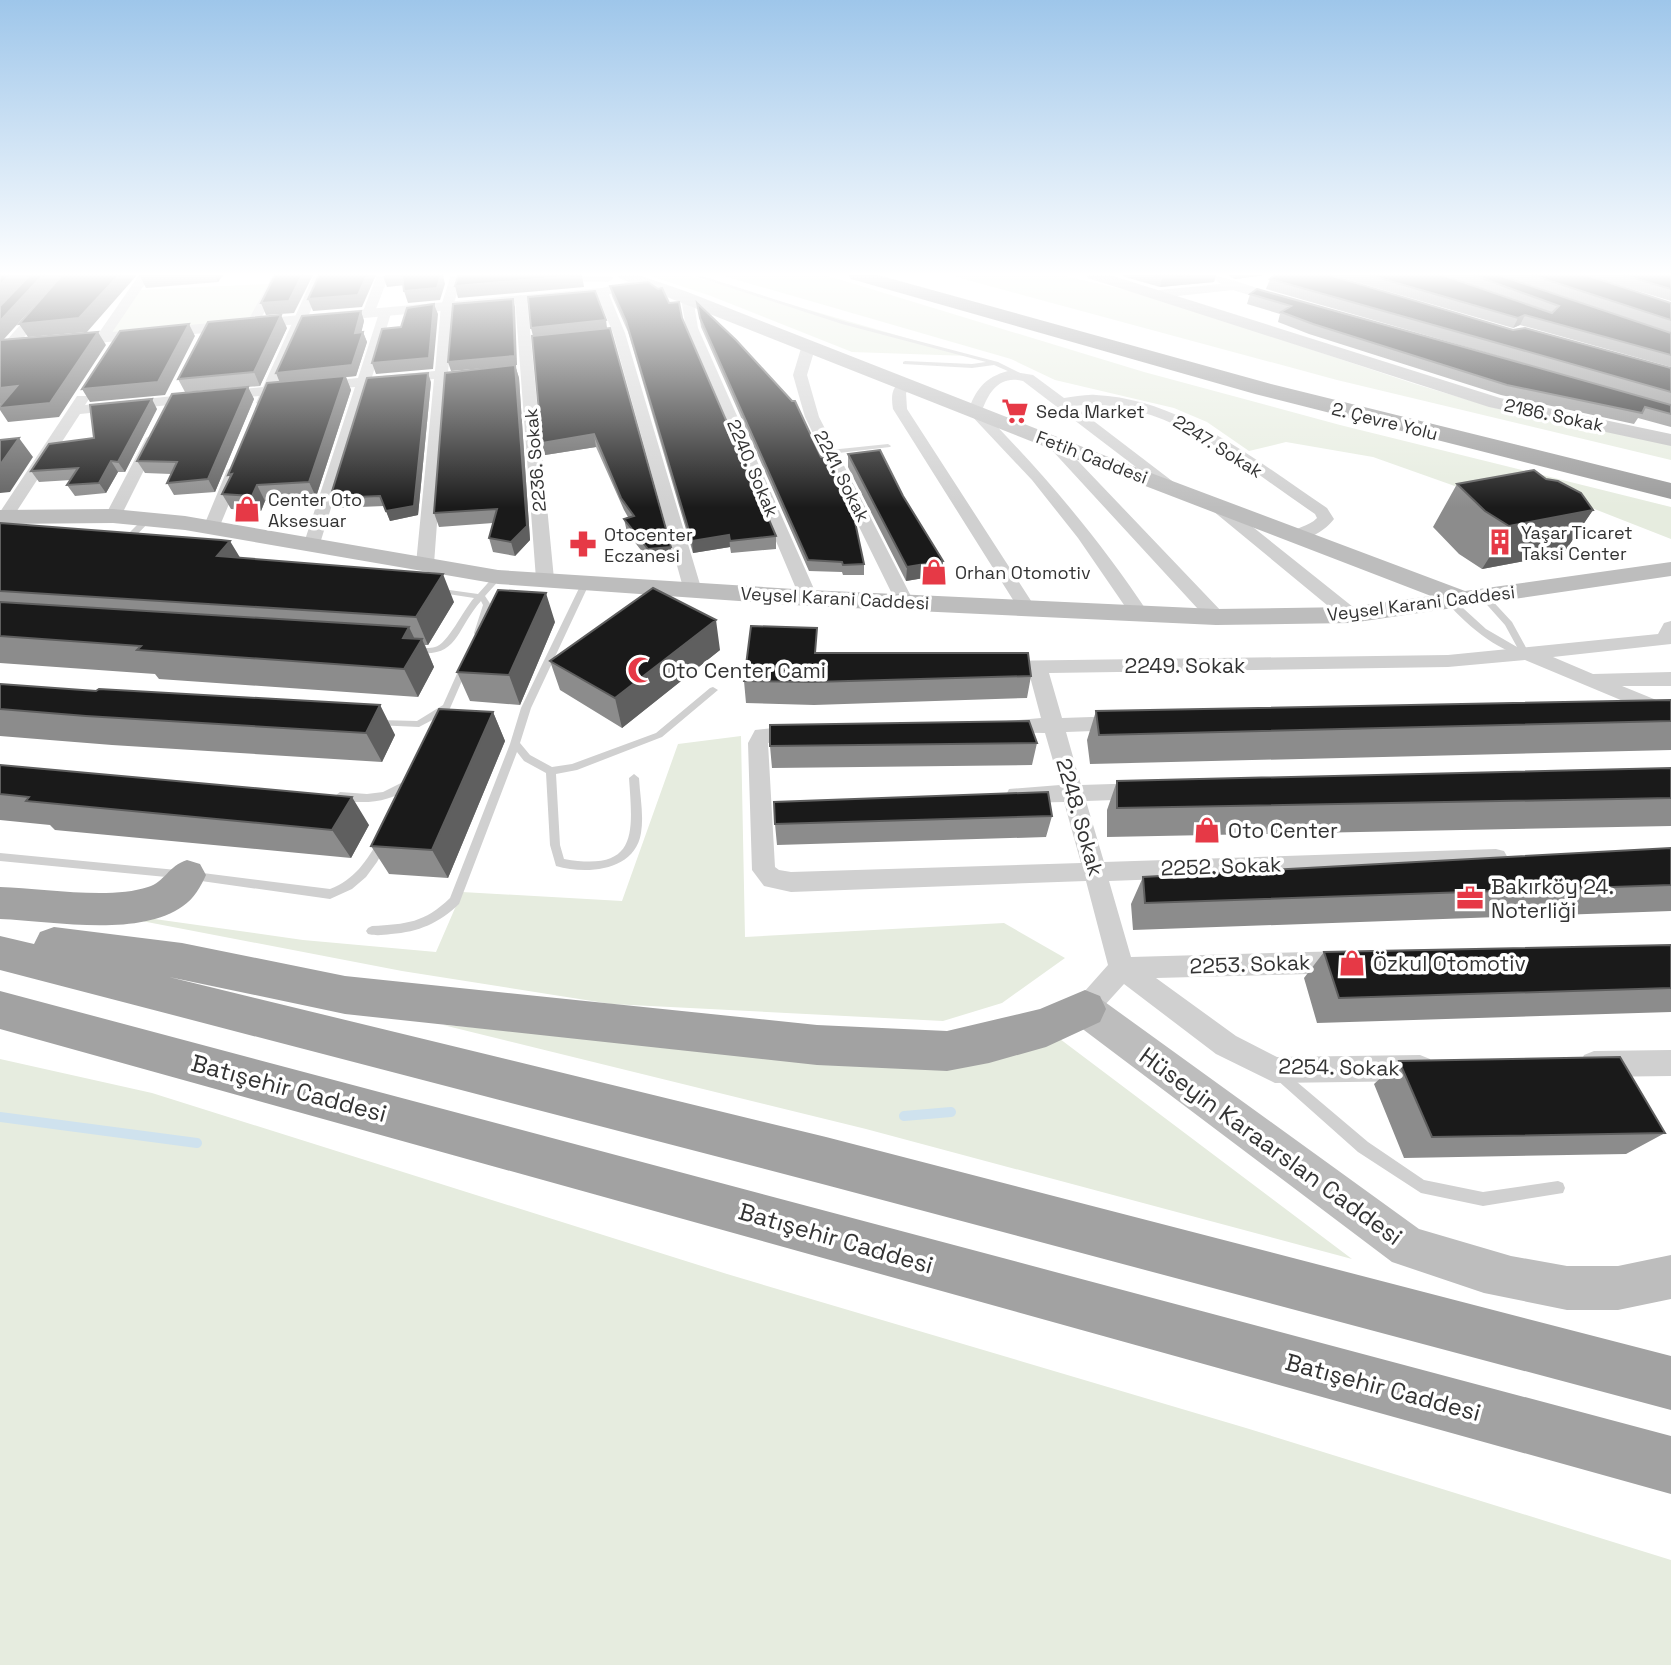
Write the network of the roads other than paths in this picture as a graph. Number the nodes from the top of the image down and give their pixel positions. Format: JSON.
{"nodes":[{"id":1,"x":111,"y":353,"type":"edge"},
{"id":2,"x":285,"y":353,"type":"edge"},
{"id":3,"x":372,"y":353,"type":"edge"},
{"id":4,"x":447,"y":353,"type":"edge"},
{"id":5,"x":529,"y":353,"type":"edge"},
{"id":6,"x":619,"y":353,"type":"edge"},
{"id":7,"x":703,"y":353,"type":"edge"},
{"id":8,"x":807,"y":353,"type":"edge"},
{"id":9,"x":831,"y":353,"type":"edge"},
{"id":10,"x":957,"y":353,"type":"edge"},
{"id":11,"x":1130,"y":353,"type":"edge"},
{"id":12,"x":1189,"y":353,"type":"edge"},
{"id":13,"x":1340,"y":353,"type":"edge"},
{"id":14,"x":108,"y":357,"type":"edge"},
{"id":15,"x":905,"y":363,"type":"dead end"},
{"id":16,"x":996,"y":363,"type":"junction"},
{"id":17,"x":1021,"y":376,"type":"junction"},
{"id":18,"x":447,"y":377,"type":"junction"},
{"id":19,"x":362,"y":382,"type":"junction"},
{"id":20,"x":905,"y":385,"type":"junction"},
{"id":21,"x":88,"y":389,"type":"edge"},
{"id":22,"x":267,"y":391,"type":"junction"},
{"id":23,"x":1062,"y":403,"type":"junction"},
{"id":24,"x":169,"y":406,"type":"junction"},
{"id":25,"x":75,"y":410,"type":"junction"},
{"id":26,"x":975,"y":412,"type":"junction"},
{"id":27,"x":257,"y":416,"type":"edge"},
{"id":28,"x":1671,"y":440,"type":"edge"},
{"id":29,"x":1054,"y":444,"type":"junction"},
{"id":30,"x":888,"y":446,"type":"dead end"},
{"id":31,"x":830,"y":452,"type":"junction"},
{"id":32,"x":242,"y":453,"type":"edge"},
{"id":33,"x":1671,"y":472,"type":"edge"},
{"id":34,"x":1172,"y":487,"type":"junction"},
{"id":35,"x":1671,"y":491,"type":"edge"},
{"id":36,"x":1213,"y":503,"type":"junction"},
{"id":37,"x":113,"y":516,"type":"junction"},
{"id":38,"x":2,"y":517,"type":"edge"},
{"id":39,"x":148,"y":519,"type":"junction"},
{"id":40,"x":211,"y":528,"type":"junction"},
{"id":41,"x":1295,"y":536,"type":"junction"},
{"id":42,"x":312,"y":546,"type":"junction"},
{"id":43,"x":129,"y":552,"type":"edge"},
{"id":44,"x":425,"y":564,"type":"junction"},
{"id":45,"x":1671,"y":569,"type":"edge"},
{"id":46,"x":498,"y":577,"type":"junction"},
{"id":47,"x":545,"y":579,"type":"junction"},
{"id":48,"x":586,"y":582,"type":"junction"},
{"id":49,"x":431,"y":589,"type":"edge"},
{"id":50,"x":693,"y":591,"type":"junction"},
{"id":51,"x":482,"y":597,"type":"junction"},
{"id":52,"x":809,"y":598,"type":"junction"},
{"id":53,"x":1466,"y":599,"type":"junction"},
{"id":54,"x":905,"y":602,"type":"junction"},
{"id":55,"x":1026,"y":607,"type":"junction"},
{"id":56,"x":1140,"y":614,"type":"junction"},
{"id":57,"x":1351,"y":615,"type":"junction"},
{"id":58,"x":1216,"y":617,"type":"junction"},
{"id":59,"x":1669,"y":637,"type":"edge"},
{"id":60,"x":473,"y":647,"type":"edge"},
{"id":61,"x":399,"y":649,"type":"edge"},
{"id":62,"x":1525,"y":653,"type":"junction"},
{"id":63,"x":468,"y":659,"type":"edge"},
{"id":64,"x":1037,"y":666,"type":"junction"},
{"id":65,"x":982,"y":667,"type":"edge"},
{"id":66,"x":1583,"y":679,"type":"junction"},
{"id":67,"x":1671,"y":679,"type":"edge"},
{"id":68,"x":713,"y":690,"type":"dead end"},
{"id":69,"x":447,"y":706,"type":"junction"},
{"id":70,"x":1613,"y":709,"type":"edge"},
{"id":71,"x":1663,"y":711,"type":"edge"},
{"id":72,"x":370,"y":722,"type":"edge"},
{"id":73,"x":1138,"y":723,"type":"edge"},
{"id":74,"x":1054,"y":725,"type":"junction"},
{"id":75,"x":987,"y":727,"type":"edge"},
{"id":76,"x":435,"y":731,"type":"edge"},
{"id":77,"x":814,"y":732,"type":"edge"},
{"id":78,"x":515,"y":744,"type":"junction"},
{"id":79,"x":551,"y":771,"type":"junction"},
{"id":80,"x":634,"y":778,"type":"dead end"},
{"id":81,"x":1170,"y":791,"type":"edge"},
{"id":82,"x":1072,"y":793,"type":"junction"},
{"id":83,"x":327,"y":795,"type":"edge"},
{"id":84,"x":990,"y":796,"type":"edge"},
{"id":85,"x":786,"y":804,"type":"edge"},
{"id":86,"x":400,"y":805,"type":"edge"},
{"id":87,"x":759,"y":805,"type":"junction"},
{"id":88,"x":388,"y":829,"type":"edge"},
{"id":89,"x":0,"y":858,"type":"edge"},
{"id":90,"x":1520,"y":858,"type":"edge"},
{"id":91,"x":1094,"y":870,"type":"junction"},
{"id":92,"x":187,"y":875,"type":"junction"},
{"id":93,"x":0,"y":903,"type":"edge"},
{"id":94,"x":372,"y":931,"type":"dead end"},
{"id":95,"x":0,"y":942,"type":"edge"},
{"id":96,"x":0,"y":953,"type":"edge"},
{"id":97,"x":1369,"y":961,"type":"edge"},
{"id":98,"x":1122,"y":968,"type":"junction"},
{"id":99,"x":1085,"y":1009,"type":"junction"},
{"id":100,"x":0,"y":1010,"type":"edge"},
{"id":101,"x":1671,"y":1063,"type":"edge"},
{"id":102,"x":1574,"y":1065,"type":"edge"},
{"id":103,"x":1449,"y":1067,"type":"edge"},
{"id":104,"x":1275,"y":1070,"type":"junction"},
{"id":105,"x":1558,"y":1188,"type":"dead end"},
{"id":106,"x":1671,"y":1276,"type":"edge"},
{"id":107,"x":1671,"y":1383,"type":"edge"},
{"id":108,"x":1671,"y":1465,"type":"edge"}],
"edges":[{"from":1,"to":14,"type":"street"},
{"from":2,"to":22,"type":"street"},
{"from":3,"to":19,"type":"street"},
{"from":4,"to":18,"type":"street"},
{"from":5,"to":47,"type":"street","name":"2236. Sokak"},
{"from":6,"to":50,"type":"street"},
{"from":7,"to":52,"type":"street","name":"2240. Sokak"},
{"from":8,"to":31,"type":"street","name":"2241. Sokak"},
{"from":9,"to":20,"type":"main road","name":"Fetih Caddesi"},
{"from":10,"to":16,"type":"lane"},
{"from":11,"to":35,"type":"highway","name":"2. Çevre Yolu"},
{"from":12,"to":33,"type":"highway","name":"2. Çevre Yolu"},
{"from":13,"to":28,"type":"main road","name":"2186. Sokak"},
{"from":15,"to":16,"type":"lane"},
{"from":16,"to":17,"type":"lane"},
{"from":17,"to":23,"type":"street"},
{"from":17,"to":26,"type":"street"},
{"from":18,"to":19,"type":"street"},
{"from":18,"to":44,"type":"street"},
{"from":19,"to":22,"type":"street"},
{"from":19,"to":42,"type":"street"},
{"from":20,"to":26,"type":"main road","name":"Fetih Caddesi"},
{"from":20,"to":55,"type":"street"},
{"from":21,"to":25,"type":"street"},
{"from":22,"to":24,"type":"street"},
{"from":22,"to":27,"type":"street"},
{"from":23,"to":34,"type":"street"},
{"from":23,"to":41,"type":"street","name":"2247. Sokak"},
{"from":24,"to":25,"type":"street"},
{"from":24,"to":37,"type":"street"},
{"from":25,"to":38,"type":"street"},
{"from":26,"to":29,"type":"main road","name":"Fetih Caddesi"},
{"from":26,"to":56,"type":"street"},
{"from":29,"to":34,"type":"main road","name":"Fetih Caddesi"},
{"from":29,"to":58,"type":"street"},
{"from":30,"to":31,"type":"lane"},
{"from":31,"to":54,"type":"street","name":"2241. Sokak"},
{"from":32,"to":40,"type":"street"},
{"from":34,"to":36,"type":"main road","name":"Fetih Caddesi"},
{"from":36,"to":41,"type":"main road","name":"Fetih Caddesi"},
{"from":36,"to":57,"type":"street"},
{"from":37,"to":38,"type":"main road","name":"Veysel Karani Caddesi"},
{"from":37,"to":39,"type":"main road","name":"Veysel Karani Caddesi"},
{"from":39,"to":40,"type":"main road","name":"Veysel Karani Caddesi"},
{"from":39,"to":43,"type":"lane"},
{"from":40,"to":42,"type":"main road","name":"Veysel Karani Caddesi"},
{"from":41,"to":53,"type":"main road","name":"Fetih Caddesi"},
{"from":42,"to":44,"type":"main road","name":"Veysel Karani Caddesi"},
{"from":44,"to":46,"type":"main road","name":"Veysel Karani Caddesi"},
{"from":45,"to":53,"type":"main road","name":"Veysel Karani Caddesi"},
{"from":46,"to":47,"type":"main road","name":"Veysel Karani Caddesi"},
{"from":46,"to":51,"type":"lane"},
{"from":47,"to":48,"type":"main road","name":"Veysel Karani Caddesi"},
{"from":48,"to":50,"type":"main road","name":"Veysel Karani Caddesi"},
{"from":48,"to":78,"type":"lane"},
{"from":49,"to":51,"type":"lane"},
{"from":50,"to":52,"type":"main road","name":"Veysel Karani Caddesi"},
{"from":51,"to":60,"type":"lane"},
{"from":51,"to":61,"type":"lane"},
{"from":52,"to":54,"type":"main road","name":"Veysel Karani Caddesi"},
{"from":53,"to":57,"type":"main road","name":"Veysel Karani Caddesi"},
{"from":53,"to":62,"type":"lane"},
{"from":53,"to":62,"type":"lane"},
{"from":54,"to":55,"type":"main road","name":"Veysel Karani Caddesi"},
{"from":55,"to":56,"type":"main road","name":"Veysel Karani Caddesi"},
{"from":56,"to":58,"type":"main road","name":"Veysel Karani Caddesi"},
{"from":57,"to":58,"type":"main road","name":"Veysel Karani Caddesi"},
{"from":59,"to":62,"type":"street","name":"2249. Sokak"},
{"from":62,"to":64,"type":"street","name":"2249. Sokak"},
{"from":62,"to":66,"type":"street"},
{"from":63,"to":69,"type":"lane"},
{"from":64,"to":65,"type":"street","name":"2249. Sokak"},
{"from":64,"to":74,"type":"street","name":"2248. Sokak"},
{"from":66,"to":67,"type":"street"},
{"from":66,"to":71,"type":"street"},
{"from":68,"to":79,"type":"lane"},
{"from":69,"to":72,"type":"lane"},
{"from":69,"to":76,"type":"lane"},
{"from":70,"to":71,"type":"street"},
{"from":73,"to":74,"type":"street"},
{"from":74,"to":75,"type":"street"},
{"from":74,"to":82,"type":"street","name":"2248. Sokak"},
{"from":77,"to":87,"type":"street"},
{"from":78,"to":79,"type":"lane"},
{"from":78,"to":94,"type":"lane"},
{"from":79,"to":80,"type":"lane"},
{"from":81,"to":82,"type":"street"},
{"from":82,"to":84,"type":"street"},
{"from":82,"to":91,"type":"street","name":"2248. Sokak"},
{"from":83,"to":86,"type":"lane"},
{"from":85,"to":87,"type":"street"},
{"from":87,"to":91,"type":"street","name":"2252. Sokak"},
{"from":88,"to":92,"type":"lane"},
{"from":89,"to":92,"type":"lane"},
{"from":90,"to":91,"type":"street","name":"2252. Sokak"},
{"from":91,"to":98,"type":"street","name":"2248. Sokak"},
{"from":92,"to":93,"type":"highway"},
{"from":95,"to":99,"type":"highway"},
{"from":96,"to":107,"type":"highway"},
{"from":97,"to":98,"type":"street","name":"2253. Sokak"},
{"from":98,"to":99,"type":"street"},
{"from":98,"to":104,"type":"street","name":"2254. Sokak"},
{"from":99,"to":106,"type":"main road","name":"Hüseyin Karaarslan Caddesi"},
{"from":100,"to":108,"type":"highway","name":"Batışehir Caddesi"},
{"from":101,"to":102,"type":"street"},
{"from":103,"to":104,"type":"street","name":"2254. Sokak"},
{"from":104,"to":105,"type":"lane"}]}
